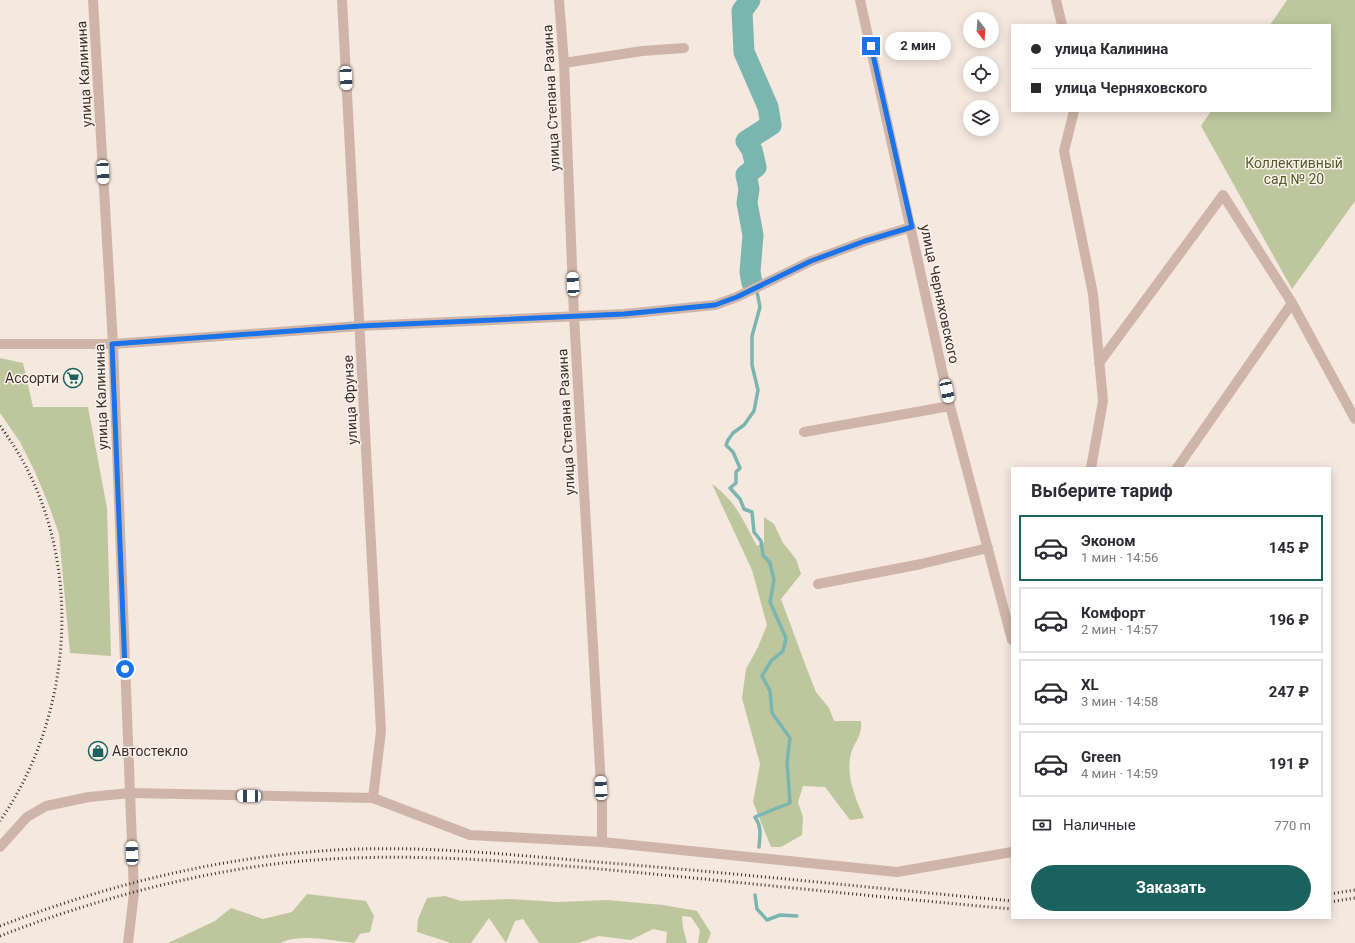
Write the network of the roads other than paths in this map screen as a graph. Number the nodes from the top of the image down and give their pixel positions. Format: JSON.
{"nodes":[{"id":1,"x":94,"y":0,"type":"edge"},
{"id":2,"x":342,"y":0,"type":"edge"},
{"id":3,"x":559,"y":0,"type":"edge"},
{"id":4,"x":860,"y":0,"type":"edge"},
{"id":5,"x":1056,"y":0,"type":"edge"},
{"id":6,"x":1062,"y":24,"type":"edge"},
{"id":7,"x":684,"y":48,"type":"dead end"},
{"id":8,"x":564,"y":63,"type":"junction"},
{"id":9,"x":1074,"y":112,"type":"edge"},
{"id":10,"x":912,"y":227,"type":"junction"},
{"id":11,"x":1292,"y":303,"type":"junction"},
{"id":12,"x":574,"y":316,"type":"junction"},
{"id":13,"x":360,"y":326,"type":"junction"},
{"id":14,"x":0,"y":344,"type":"edge"},
{"id":15,"x":112,"y":344,"type":"junction"},
{"id":16,"x":1099,"y":363,"type":"junction"},
{"id":17,"x":950,"y":406,"type":"junction"},
{"id":18,"x":1355,"y":419,"type":"edge"},
{"id":19,"x":804,"y":432,"type":"dead end"},
{"id":20,"x":1091,"y":467,"type":"edge"},
{"id":21,"x":1178,"y":467,"type":"edge"},
{"id":22,"x":988,"y":548,"type":"junction"},
{"id":23,"x":818,"y":584,"type":"dead end"},
{"id":24,"x":1011,"y":636,"type":"edge"},
{"id":25,"x":130,"y":793,"type":"junction"},
{"id":26,"x":373,"y":798,"type":"junction"},
{"id":27,"x":602,"y":842,"type":"junction"},
{"id":28,"x":0,"y":847,"type":"edge"},
{"id":29,"x":1011,"y":852,"type":"edge"},
{"id":30,"x":127,"y":941,"type":"edge"}],
"edges":[{"from":1,"to":15,"type":"street","name":"улица Калинина"},
{"from":2,"to":13,"type":"street","name":"улица Фрунзе"},
{"from":3,"to":8,"type":"street","name":"улица Степана Разина"},
{"from":4,"to":10,"type":"street","name":"улица Черняховского"},
{"from":5,"to":6,"type":"street"},
{"from":7,"to":8,"type":"street"},
{"from":8,"to":12,"type":"street","name":"улица Степана Разина"},
{"from":9,"to":16,"type":"street"},
{"from":10,"to":12,"type":"street"},
{"from":10,"to":17,"type":"street","name":"улица Черняховского"},
{"from":11,"to":16,"type":"street"},
{"from":11,"to":18,"type":"street"},
{"from":11,"to":21,"type":"street"},
{"from":12,"to":13,"type":"street"},
{"from":12,"to":27,"type":"street","name":"улица Степана Разина"},
{"from":13,"to":15,"type":"street"},
{"from":13,"to":26,"type":"street","name":"улица Фрунзе"},
{"from":14,"to":15,"type":"street"},
{"from":15,"to":25,"type":"street","name":"улица Калинина"},
{"from":16,"to":20,"type":"street"},
{"from":17,"to":19,"type":"street"},
{"from":17,"to":22,"type":"street","name":"улица Черняховского"},
{"from":22,"to":23,"type":"street"},
{"from":22,"to":24,"type":"street","name":"улица Черняховского"},
{"from":25,"to":26,"type":"street"},
{"from":25,"to":28,"type":"street"},
{"from":25,"to":30,"type":"street","name":"улица Калинина"},
{"from":26,"to":27,"type":"street"},
{"from":27,"to":29,"type":"street"}]}
